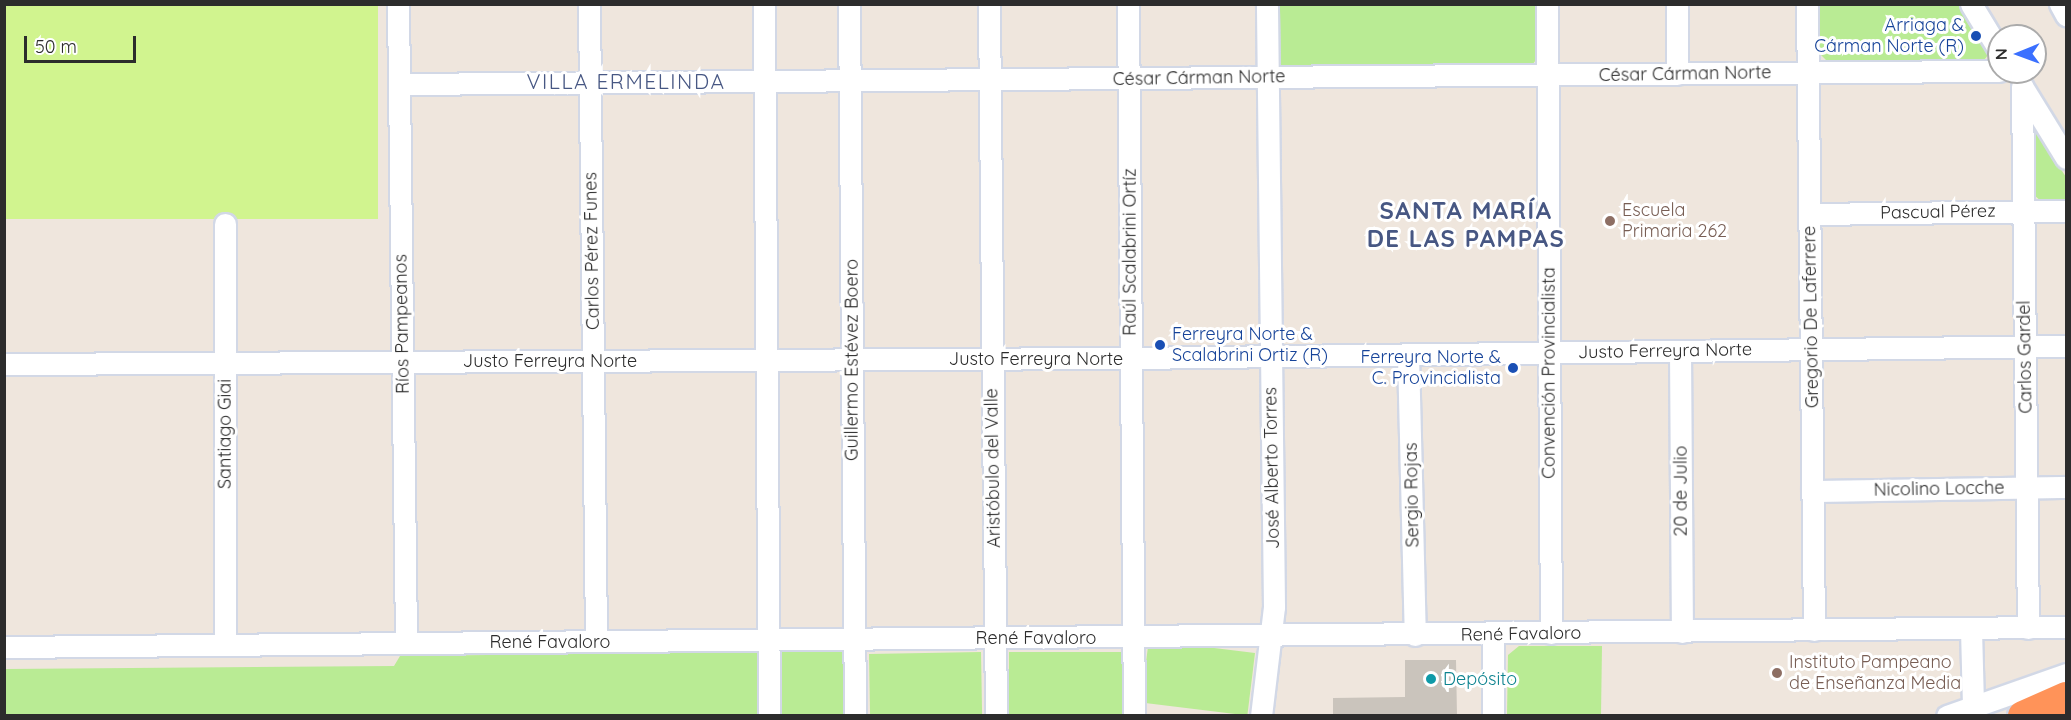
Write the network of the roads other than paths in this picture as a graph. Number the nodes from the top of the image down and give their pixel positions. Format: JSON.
{"nodes":[{"id":1,"x":398,"y":4,"type":"edge"},
{"id":2,"x":589,"y":4,"type":"edge"},
{"id":3,"x":764,"y":4,"type":"edge"},
{"id":4,"x":849,"y":4,"type":"edge"},
{"id":5,"x":989,"y":4,"type":"edge"},
{"id":6,"x":1128,"y":4,"type":"edge"},
{"id":7,"x":1267,"y":4,"type":"edge"},
{"id":8,"x":1547,"y":4,"type":"edge"},
{"id":9,"x":1677,"y":4,"type":"edge"},
{"id":10,"x":1807,"y":4,"type":"edge"},
{"id":11,"x":1971,"y":4,"type":"edge"},
{"id":12,"x":2060,"y":4,"type":"edge"},
{"id":13,"x":2067,"y":15,"type":"edge"},
{"id":14,"x":1987,"y":30,"type":"edge"},
{"id":15,"x":1987,"y":71,"type":"edge"},
{"id":16,"x":1808,"y":72,"type":"junction"},
{"id":17,"x":1677,"y":74,"type":"junction"},
{"id":18,"x":1547,"y":75,"type":"junction"},
{"id":19,"x":1268,"y":77,"type":"junction"},
{"id":20,"x":1129,"y":78,"type":"junction"},
{"id":21,"x":990,"y":80,"type":"junction"},
{"id":22,"x":764,"y":81,"type":"junction"},
{"id":23,"x":849,"y":81,"type":"junction"},
{"id":24,"x":590,"y":82,"type":"junction"},
{"id":25,"x":399,"y":84,"type":"junction"},
{"id":26,"x":2017,"y":84,"type":"edge"},
{"id":27,"x":2020,"y":84,"type":"edge"},
{"id":28,"x":2067,"y":158,"type":"edge"},
{"id":29,"x":2023,"y":211,"type":"junction"},
{"id":30,"x":2067,"y":211,"type":"edge"},
{"id":31,"x":1809,"y":214,"type":"junction"},
{"id":32,"x":225,"y":224,"type":"dead end"},
{"id":33,"x":2025,"y":346,"type":"junction"},
{"id":34,"x":2067,"y":346,"type":"edge"},
{"id":35,"x":1811,"y":349,"type":"junction"},
{"id":36,"x":1680,"y":351,"type":"junction"},
{"id":37,"x":1549,"y":353,"type":"junction"},
{"id":38,"x":1408,"y":355,"type":"junction"},
{"id":39,"x":1271,"y":356,"type":"junction"},
{"id":40,"x":1131,"y":358,"type":"junction"},
{"id":41,"x":992,"y":359,"type":"junction"},
{"id":42,"x":766,"y":360,"type":"junction"},
{"id":43,"x":852,"y":360,"type":"junction"},
{"id":44,"x":593,"y":361,"type":"junction"},
{"id":45,"x":403,"y":362,"type":"junction"},
{"id":46,"x":225,"y":363,"type":"junction"},
{"id":47,"x":4,"y":364,"type":"edge"},
{"id":48,"x":2026,"y":487,"type":"junction"},
{"id":49,"x":2067,"y":487,"type":"edge"},
{"id":50,"x":1812,"y":491,"type":"junction"},
{"id":51,"x":2067,"y":627,"type":"edge"},
{"id":52,"x":1971,"y":628,"type":"junction"},
{"id":53,"x":2028,"y":628,"type":"junction"},
{"id":54,"x":1814,"y":630,"type":"junction"},
{"id":55,"x":1682,"y":632,"type":"junction"},
{"id":56,"x":1551,"y":633,"type":"junction"},
{"id":57,"x":1493,"y":634,"type":"junction"},
{"id":58,"x":1415,"y":635,"type":"junction"},
{"id":59,"x":1272,"y":636,"type":"junction"},
{"id":60,"x":1134,"y":637,"type":"junction"},
{"id":61,"x":995,"y":638,"type":"junction"},
{"id":62,"x":768,"y":640,"type":"junction"},
{"id":63,"x":854,"y":640,"type":"junction"},
{"id":64,"x":596,"y":641,"type":"junction"},
{"id":65,"x":406,"y":643,"type":"junction"},
{"id":66,"x":225,"y":645,"type":"junction"},
{"id":67,"x":4,"y":646,"type":"edge"},
{"id":68,"x":2067,"y":674,"type":"edge"},
{"id":69,"x":2067,"y":697,"type":"edge"},
{"id":70,"x":1972,"y":706,"type":"junction"},
{"id":71,"x":2067,"y":709,"type":"edge"},
{"id":72,"x":769,"y":716,"type":"edge"},
{"id":73,"x":855,"y":716,"type":"edge"},
{"id":74,"x":996,"y":716,"type":"edge"},
{"id":75,"x":1134,"y":716,"type":"edge"},
{"id":76,"x":1261,"y":716,"type":"edge"},
{"id":77,"x":1493,"y":716,"type":"edge"},
{"id":78,"x":1947,"y":716,"type":"edge"},
{"id":79,"x":2023,"y":716,"type":"edge"},
{"id":80,"x":2043,"y":716,"type":"edge"}],
"edges":[{"from":1,"to":25,"type":"street","name":"Ríos Pampeanos"},
{"from":2,"to":24,"type":"street","name":"Carlos Pérez Funes"},
{"from":3,"to":22,"type":"street"},
{"from":4,"to":23,"type":"street","name":"Guillermo Estévez Boero"},
{"from":5,"to":21,"type":"street","name":"Aristóbulo del Valle"},
{"from":6,"to":20,"type":"street","name":"Raúl Scalabrini Ortíz"},
{"from":7,"to":19,"type":"street","name":"José Alberto Torres"},
{"from":8,"to":18,"type":"street","name":"Convención Provincialista"},
{"from":9,"to":17,"type":"street"},
{"from":10,"to":16,"type":"street","name":"Gregorio De Laferrere"},
{"from":11,"to":14,"type":"street"},
{"from":12,"to":13,"type":"street"},
{"from":15,"to":16,"type":"street","name":"César Cárman Norte"},
{"from":16,"to":17,"type":"street","name":"César Cárman Norte"},
{"from":16,"to":31,"type":"street","name":"Gregorio De Laferrere"},
{"from":17,"to":18,"type":"street","name":"César Cárman Norte"},
{"from":18,"to":19,"type":"street","name":"César Cárman Norte"},
{"from":18,"to":37,"type":"street","name":"Convención Provincialista"},
{"from":19,"to":20,"type":"street","name":"César Cárman Norte"},
{"from":19,"to":39,"type":"street","name":"José Alberto Torres"},
{"from":20,"to":21,"type":"street","name":"César Cárman Norte"},
{"from":20,"to":40,"type":"street","name":"Raúl Scalabrini Ortíz"},
{"from":21,"to":23,"type":"street","name":"César Cárman Norte"},
{"from":21,"to":41,"type":"street","name":"Aristóbulo del Valle"},
{"from":22,"to":23,"type":"street","name":"César Cárman Norte"},
{"from":22,"to":24,"type":"street","name":"César Cárman Norte"},
{"from":22,"to":42,"type":"street"},
{"from":23,"to":43,"type":"street","name":"Guillermo Estévez Boero"},
{"from":24,"to":25,"type":"street","name":"César Cárman Norte"},
{"from":24,"to":44,"type":"street","name":"Carlos Pérez Funes"},
{"from":25,"to":45,"type":"street","name":"Ríos Pampeanos"},
{"from":26,"to":29,"type":"street","name":"Carlos Gardel"},
{"from":27,"to":28,"type":"street"},
{"from":29,"to":30,"type":"street","name":"Pascual Pérez"},
{"from":29,"to":31,"type":"street","name":"Pascual Pérez"},
{"from":29,"to":33,"type":"street","name":"Carlos Gardel"},
{"from":31,"to":35,"type":"street","name":"Gregorio De Laferrere"},
{"from":32,"to":46,"type":"street","name":"Santiago Giai"},
{"from":33,"to":34,"type":"street","name":"Justo Ferreyra Norte"},
{"from":33,"to":35,"type":"street","name":"Justo Ferreyra Norte"},
{"from":33,"to":48,"type":"street","name":"Carlos Gardel"},
{"from":35,"to":36,"type":"street","name":"Justo Ferreyra Norte"},
{"from":35,"to":50,"type":"street","name":"Gregorio De Laferrere"},
{"from":36,"to":37,"type":"street","name":"Justo Ferreyra Norte"},
{"from":36,"to":55,"type":"street","name":"20 de Julio"},
{"from":37,"to":38,"type":"street","name":"Justo Ferreyra Norte"},
{"from":37,"to":56,"type":"street","name":"Convención Provincialista"},
{"from":38,"to":39,"type":"street","name":"Justo Ferreyra Norte"},
{"from":38,"to":58,"type":"street","name":"Sergio Rojas"},
{"from":39,"to":40,"type":"street","name":"Justo Ferreyra Norte"},
{"from":39,"to":59,"type":"street","name":"José Alberto Torres"},
{"from":40,"to":41,"type":"street","name":"Justo Ferreyra Norte"},
{"from":40,"to":60,"type":"street","name":"Raúl Scalabrini Ortíz"},
{"from":41,"to":43,"type":"street","name":"Justo Ferreyra Norte"},
{"from":41,"to":61,"type":"street","name":"Aristóbulo del Valle"},
{"from":42,"to":43,"type":"street","name":"Justo Ferreyra Norte"},
{"from":42,"to":44,"type":"street","name":"Justo Ferreyra Norte"},
{"from":42,"to":62,"type":"street"},
{"from":43,"to":63,"type":"street","name":"Guillermo Estévez Boero"},
{"from":44,"to":45,"type":"street","name":"Justo Ferreyra Norte"},
{"from":44,"to":64,"type":"street","name":"Carlos Pérez Funes"},
{"from":45,"to":46,"type":"street","name":"Justo Ferreyra Norte"},
{"from":45,"to":65,"type":"street","name":"Ríos Pampeanos"},
{"from":46,"to":47,"type":"street","name":"Justo Ferreyra Norte"},
{"from":46,"to":66,"type":"street","name":"Santiago Giai"},
{"from":48,"to":49,"type":"street","name":"Nicolino Locche"},
{"from":48,"to":50,"type":"street","name":"Nicolino Locche"},
{"from":48,"to":53,"type":"street","name":"Carlos Gardel"},
{"from":50,"to":54,"type":"street","name":"Gregorio De Laferrere"},
{"from":51,"to":53,"type":"street","name":"René Favaloro"},
{"from":52,"to":53,"type":"street","name":"René Favaloro"},
{"from":52,"to":54,"type":"street","name":"René Favaloro"},
{"from":52,"to":70,"type":"street"},
{"from":54,"to":55,"type":"street","name":"René Favaloro"},
{"from":55,"to":56,"type":"street","name":"René Favaloro"},
{"from":56,"to":57,"type":"street","name":"René Favaloro"},
{"from":57,"to":58,"type":"street","name":"René Favaloro"},
{"from":57,"to":77,"type":"street"},
{"from":58,"to":59,"type":"street","name":"René Favaloro"},
{"from":59,"to":60,"type":"street","name":"René Favaloro"},
{"from":59,"to":76,"type":"street","name":"José Alberto Torres"},
{"from":60,"to":61,"type":"street","name":"René Favaloro"},
{"from":60,"to":75,"type":"street","name":"Raúl Scalabrini Ortíz"},
{"from":61,"to":63,"type":"street","name":"René Favaloro"},
{"from":61,"to":74,"type":"street","name":"Aristóbulo del Valle"},
{"from":62,"to":63,"type":"street","name":"René Favaloro"},
{"from":62,"to":64,"type":"street","name":"René Favaloro"},
{"from":62,"to":72,"type":"street"},
{"from":63,"to":73,"type":"street","name":"Guillermo Estévez Boero"},
{"from":64,"to":65,"type":"street","name":"René Favaloro"},
{"from":65,"to":66,"type":"street","name":"René Favaloro"},
{"from":66,"to":67,"type":"street","name":"René Favaloro"},
{"from":68,"to":70,"type":"street"},
{"from":69,"to":79,"type":"highway"},
{"from":70,"to":78,"type":"street"},
{"from":71,"to":80,"type":"highway"}]}
